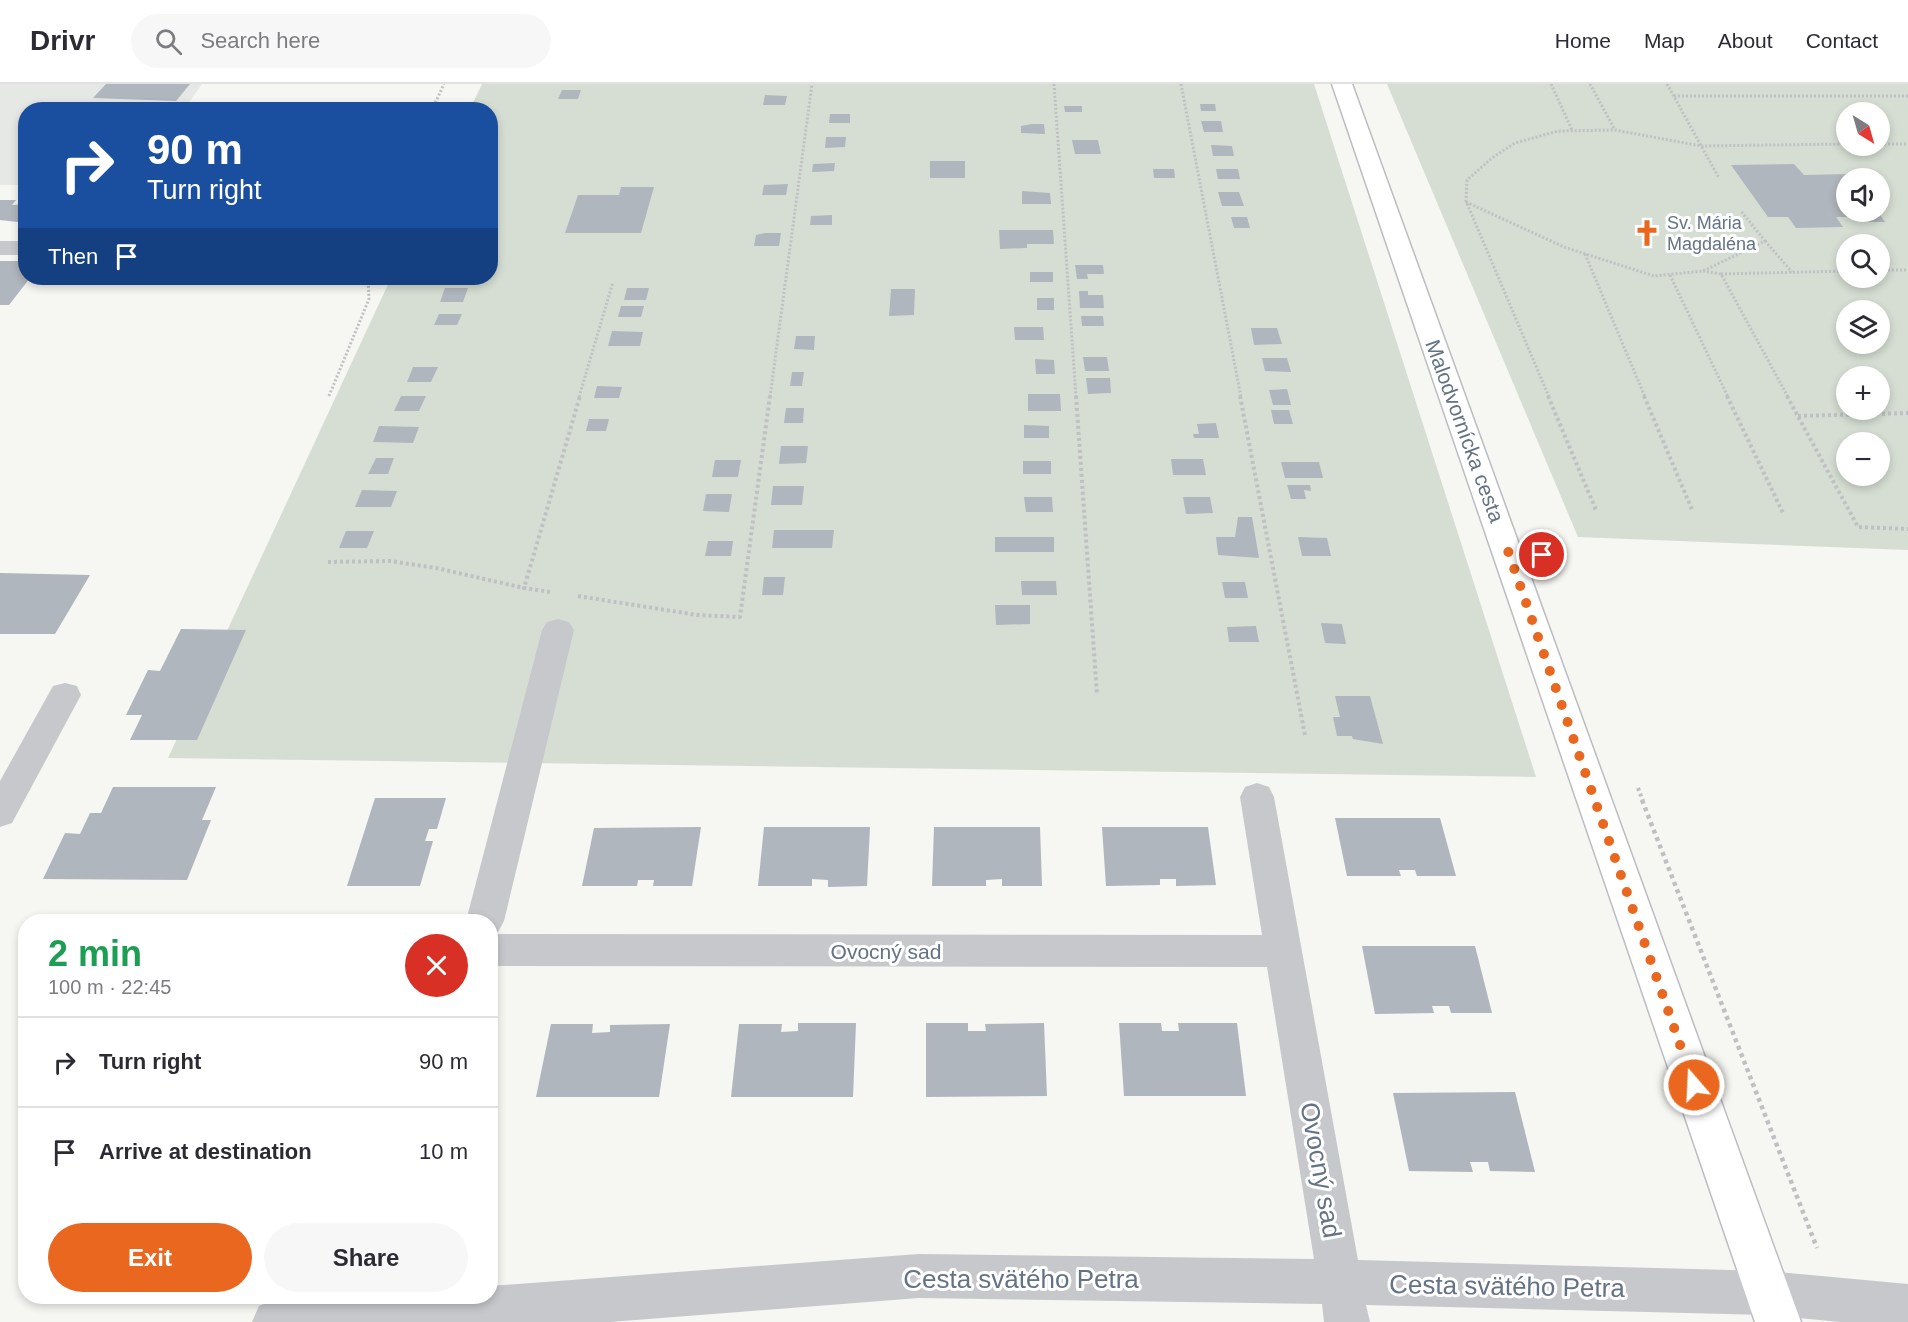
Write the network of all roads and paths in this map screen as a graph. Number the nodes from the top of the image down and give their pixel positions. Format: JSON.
{"nodes":[{"id":1,"x":444,"y":84,"type":"edge"},
{"id":2,"x":812,"y":84,"type":"edge"},
{"id":3,"x":1054,"y":84,"type":"edge"},
{"id":4,"x":1181,"y":84,"type":"edge"},
{"id":5,"x":1342,"y":84,"type":"edge"},
{"id":6,"x":1551,"y":84,"type":"edge"},
{"id":7,"x":1590,"y":84,"type":"edge"},
{"id":8,"x":1667,"y":84,"type":"edge"},
{"id":9,"x":1674,"y":96,"type":"junction"},
{"id":10,"x":1908,"y":96,"type":"edge"},
{"id":11,"x":436,"y":102,"type":"edge"},
{"id":12,"x":1572,"y":130,"type":"junction"},
{"id":13,"x":1615,"y":130,"type":"junction"},
{"id":14,"x":1836,"y":144,"type":"edge"},
{"id":15,"x":1890,"y":144,"type":"edge"},
{"id":16,"x":1908,"y":144,"type":"edge"},
{"id":17,"x":1701,"y":146,"type":"junction"},
{"id":18,"x":1719,"y":178,"type":"dead end"},
{"id":19,"x":1466,"y":201,"type":"junction"},
{"id":20,"x":1741,"y":211,"type":"dead end"},
{"id":21,"x":1764,"y":241,"type":"junction"},
{"id":22,"x":0,"y":248,"type":"edge"},
{"id":23,"x":18,"y":248,"type":"edge"},
{"id":24,"x":1585,"y":254,"type":"junction"},
{"id":25,"x":1890,"y":270,"type":"edge"},
{"id":26,"x":1908,"y":270,"type":"edge"},
{"id":27,"x":1703,"y":271,"type":"junction"},
{"id":28,"x":1836,"y":271,"type":"edge"},
{"id":29,"x":1792,"y":272,"type":"junction"},
{"id":30,"x":1670,"y":274,"type":"junction"},
{"id":31,"x":1721,"y":274,"type":"junction"},
{"id":32,"x":613,"y":282,"type":"dead end"},
{"id":33,"x":368,"y":285,"type":"edge"},
{"id":34,"x":329,"y":396,"type":"dead end"},
{"id":35,"x":1908,"y":413,"type":"edge"},
{"id":36,"x":1798,"y":416,"type":"junction"},
{"id":37,"x":1596,"y":510,"type":"dead end"},
{"id":38,"x":1694,"y":512,"type":"dead end"},
{"id":39,"x":1783,"y":513,"type":"dead end"},
{"id":40,"x":1908,"y":529,"type":"edge"},
{"id":41,"x":328,"y":562,"type":"dead end"},
{"id":42,"x":524,"y":588,"type":"junction"},
{"id":43,"x":559,"y":593,"type":"dead end"},
{"id":44,"x":570,"y":595,"type":"dead end"},
{"id":45,"x":558,"y":630,"type":"dead end"},
{"id":46,"x":65,"y":695,"type":"dead end"},
{"id":47,"x":1097,"y":695,"type":"dead end"},
{"id":48,"x":1305,"y":735,"type":"dead end"},
{"id":49,"x":1637,"y":785,"type":"dead end"},
{"id":50,"x":1257,"y":797,"type":"dead end"},
{"id":51,"x":0,"y":813,"type":"edge"},
{"id":52,"x":487,"y":914,"type":"edge"},
{"id":53,"x":498,"y":950,"type":"edge"},
{"id":54,"x":1282,"y":951,"type":"junction"},
{"id":55,"x":1836,"y":1298,"type":"junction"},
{"id":56,"x":1344,"y":1302,"type":"edge"},
{"id":57,"x":1908,"y":1306,"type":"edge"},
{"id":58,"x":1773,"y":1308,"type":"edge"},
{"id":59,"x":398,"y":1311,"type":"edge"},
{"id":60,"x":275,"y":1322,"type":"edge"}],
"edges":[{"from":1,"to":11,"type":"path"},
{"from":2,"to":44,"type":"path"},
{"from":3,"to":47,"type":"path"},
{"from":4,"to":48,"type":"path"},
{"from":5,"to":58,"type":"street","name":"Malodvornícka cesta"},
{"from":6,"to":12,"type":"path"},
{"from":7,"to":13,"type":"path"},
{"from":8,"to":9,"type":"path"},
{"from":9,"to":10,"type":"path"},
{"from":9,"to":17,"type":"path"},
{"from":12,"to":13,"type":"path"},
{"from":12,"to":19,"type":"path"},
{"from":13,"to":17,"type":"path"},
{"from":14,"to":17,"type":"path"},
{"from":15,"to":16,"type":"path"},
{"from":17,"to":18,"type":"path"},
{"from":19,"to":24,"type":"path"},
{"from":19,"to":37,"type":"path"},
{"from":20,"to":21,"type":"path"},
{"from":21,"to":27,"type":"path"},
{"from":21,"to":29,"type":"path"},
{"from":22,"to":23,"type":"street"},
{"from":24,"to":30,"type":"path"},
{"from":24,"to":38,"type":"path"},
{"from":25,"to":26,"type":"path"},
{"from":27,"to":30,"type":"path"},
{"from":27,"to":31,"type":"path"},
{"from":28,"to":29,"type":"path"},
{"from":29,"to":31,"type":"path"},
{"from":30,"to":39,"type":"path"},
{"from":31,"to":36,"type":"path"},
{"from":32,"to":42,"type":"path"},
{"from":33,"to":34,"type":"path"},
{"from":35,"to":36,"type":"path"},
{"from":36,"to":40,"type":"path"},
{"from":41,"to":42,"type":"path"},
{"from":42,"to":43,"type":"path"},
{"from":45,"to":52,"type":"street"},
{"from":46,"to":51,"type":"street"},
{"from":49,"to":55,"type":"path"},
{"from":50,"to":54,"type":"street","name":"Ovocný sad"},
{"from":53,"to":54,"type":"street","name":"Ovocný sad"},
{"from":54,"to":56,"type":"street","name":"Ovocný sad"},
{"from":55,"to":57,"type":"street","name":"Cesta svätého Petra"},
{"from":55,"to":58,"type":"street","name":"Cesta svätého Petra"},
{"from":56,"to":58,"type":"street","name":"Cesta svätého Petra"},
{"from":56,"to":59,"type":"street","name":"Cesta svätého Petra"},
{"from":59,"to":60,"type":"street","name":"Cesta svätého Petra"}]}
